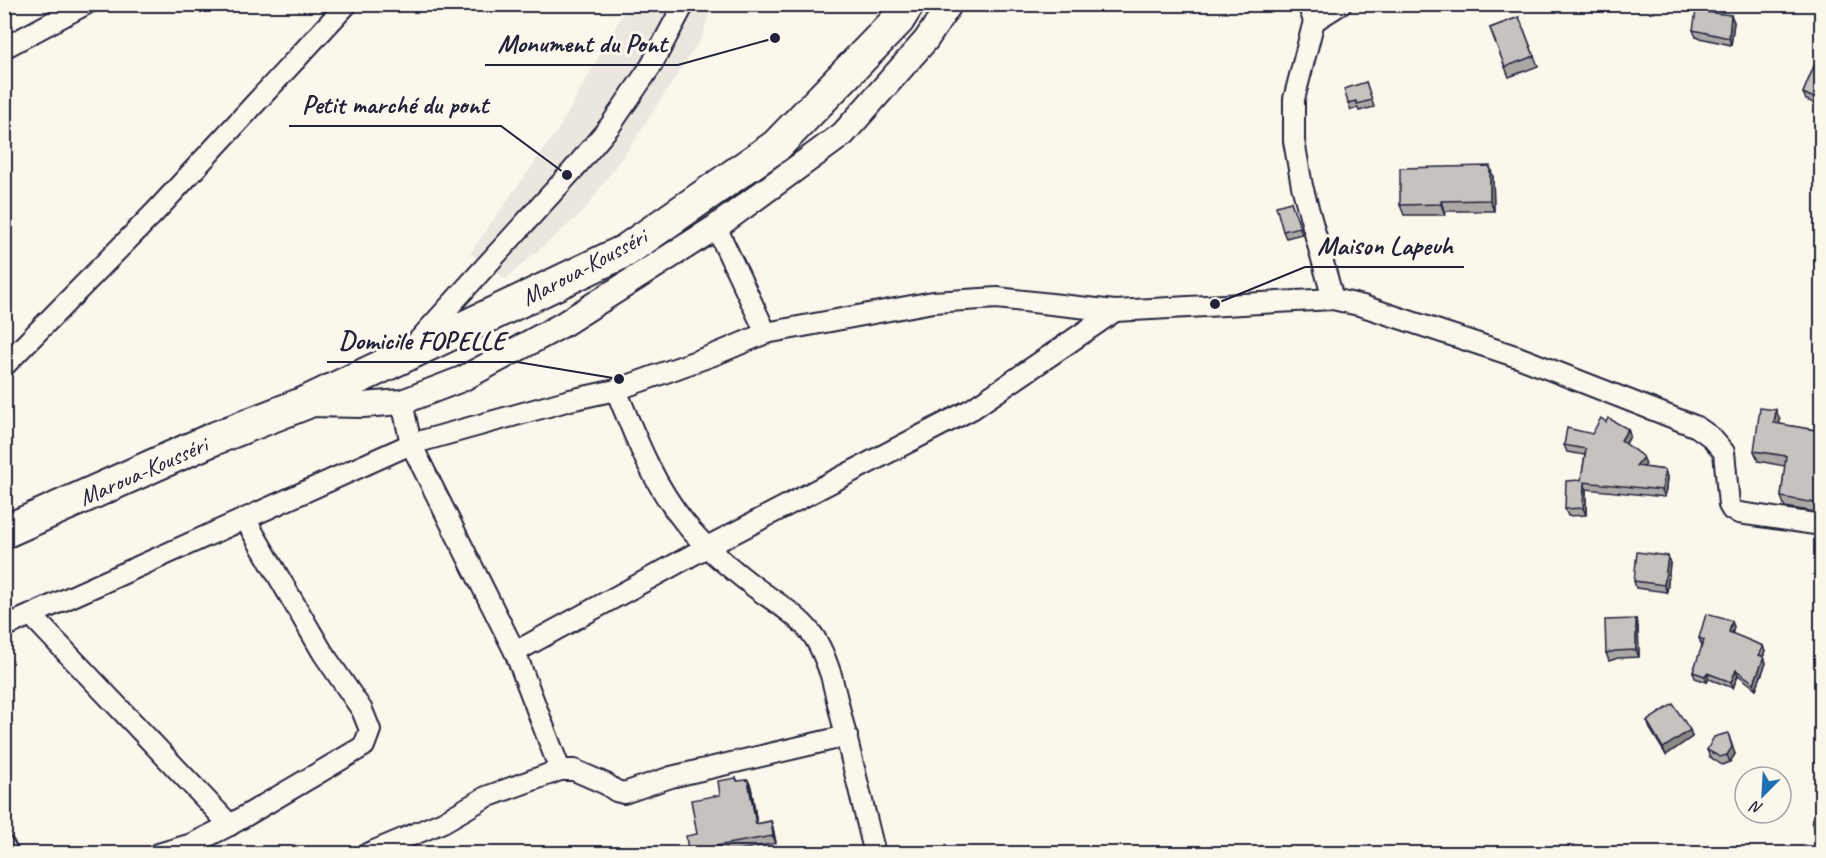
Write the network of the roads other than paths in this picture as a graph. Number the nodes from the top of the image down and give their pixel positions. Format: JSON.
{"nodes":[{"id":1,"x":86,"y":4,"type":"edge"},
{"id":2,"x":347,"y":4,"type":"edge"},
{"id":3,"x":684,"y":4,"type":"edge"},
{"id":4,"x":908,"y":4,"type":"edge"},
{"id":5,"x":950,"y":4,"type":"edge"},
{"id":6,"x":1341,"y":4,"type":"edge"},
{"id":7,"x":1311,"y":13,"type":"edge"},
{"id":8,"x":4,"y":48,"type":"edge"},
{"id":9,"x":716,"y":227,"type":"junction"},
{"id":10,"x":1333,"y":299,"type":"junction"},
{"id":11,"x":1115,"y":311,"type":"junction"},
{"id":12,"x":766,"y":333,"type":"junction"},
{"id":13,"x":405,"y":355,"type":"junction"},
{"id":14,"x":4,"y":366,"type":"edge"},
{"id":15,"x":616,"y":390,"type":"junction"},
{"id":16,"x":402,"y":402,"type":"junction"},
{"id":17,"x":304,"y":404,"type":"junction"},
{"id":18,"x":411,"y":444,"type":"junction"},
{"id":19,"x":245,"y":519,"type":"junction"},
{"id":20,"x":1821,"y":525,"type":"edge"},
{"id":21,"x":4,"y":532,"type":"edge"},
{"id":22,"x":707,"y":547,"type":"junction"},
{"id":23,"x":32,"y":616,"type":"junction"},
{"id":24,"x":4,"y":627,"type":"edge"},
{"id":25,"x":515,"y":652,"type":"junction"},
{"id":26,"x":847,"y":736,"type":"junction"},
{"id":27,"x":560,"y":770,"type":"junction"},
{"id":28,"x":230,"y":825,"type":"junction"},
{"id":29,"x":4,"y":846,"type":"edge"},
{"id":30,"x":196,"y":849,"type":"edge"},
{"id":31,"x":8,"y":854,"type":"edge"},
{"id":32,"x":158,"y":854,"type":"edge"},
{"id":33,"x":367,"y":854,"type":"edge"},
{"id":34,"x":875,"y":854,"type":"edge"}],
"edges":[{"from":1,"to":8,"type":"street"},
{"from":2,"to":14,"type":"street"},
{"from":3,"to":13,"type":"street"},
{"from":4,"to":13,"type":"highway","name":"Maroua-Kousséri"},
{"from":5,"to":9,"type":"street"},
{"from":6,"to":7,"type":"street"},
{"from":7,"to":10,"type":"street"},
{"from":9,"to":12,"type":"street"},
{"from":9,"to":16,"type":"street"},
{"from":10,"to":11,"type":"street"},
{"from":10,"to":20,"type":"street"},
{"from":11,"to":12,"type":"street"},
{"from":11,"to":22,"type":"street"},
{"from":12,"to":15,"type":"street"},
{"from":13,"to":17,"type":"highway","name":"Maroua-Kousséri"},
{"from":15,"to":18,"type":"street"},
{"from":15,"to":22,"type":"street"},
{"from":16,"to":17,"type":"street"},
{"from":16,"to":18,"type":"street"},
{"from":17,"to":21,"type":"highway","name":"Maroua-Kousséri"},
{"from":18,"to":19,"type":"street"},
{"from":18,"to":25,"type":"street"},
{"from":19,"to":23,"type":"street"},
{"from":19,"to":28,"type":"street"},
{"from":22,"to":25,"type":"street"},
{"from":22,"to":26,"type":"street"},
{"from":23,"to":24,"type":"street"},
{"from":23,"to":28,"type":"street"},
{"from":25,"to":27,"type":"street"},
{"from":26,"to":27,"type":"street"},
{"from":26,"to":34,"type":"street"},
{"from":27,"to":33,"type":"street"},
{"from":28,"to":30,"type":"street"},
{"from":29,"to":31,"type":"street"},
{"from":30,"to":32,"type":"street"}]}
